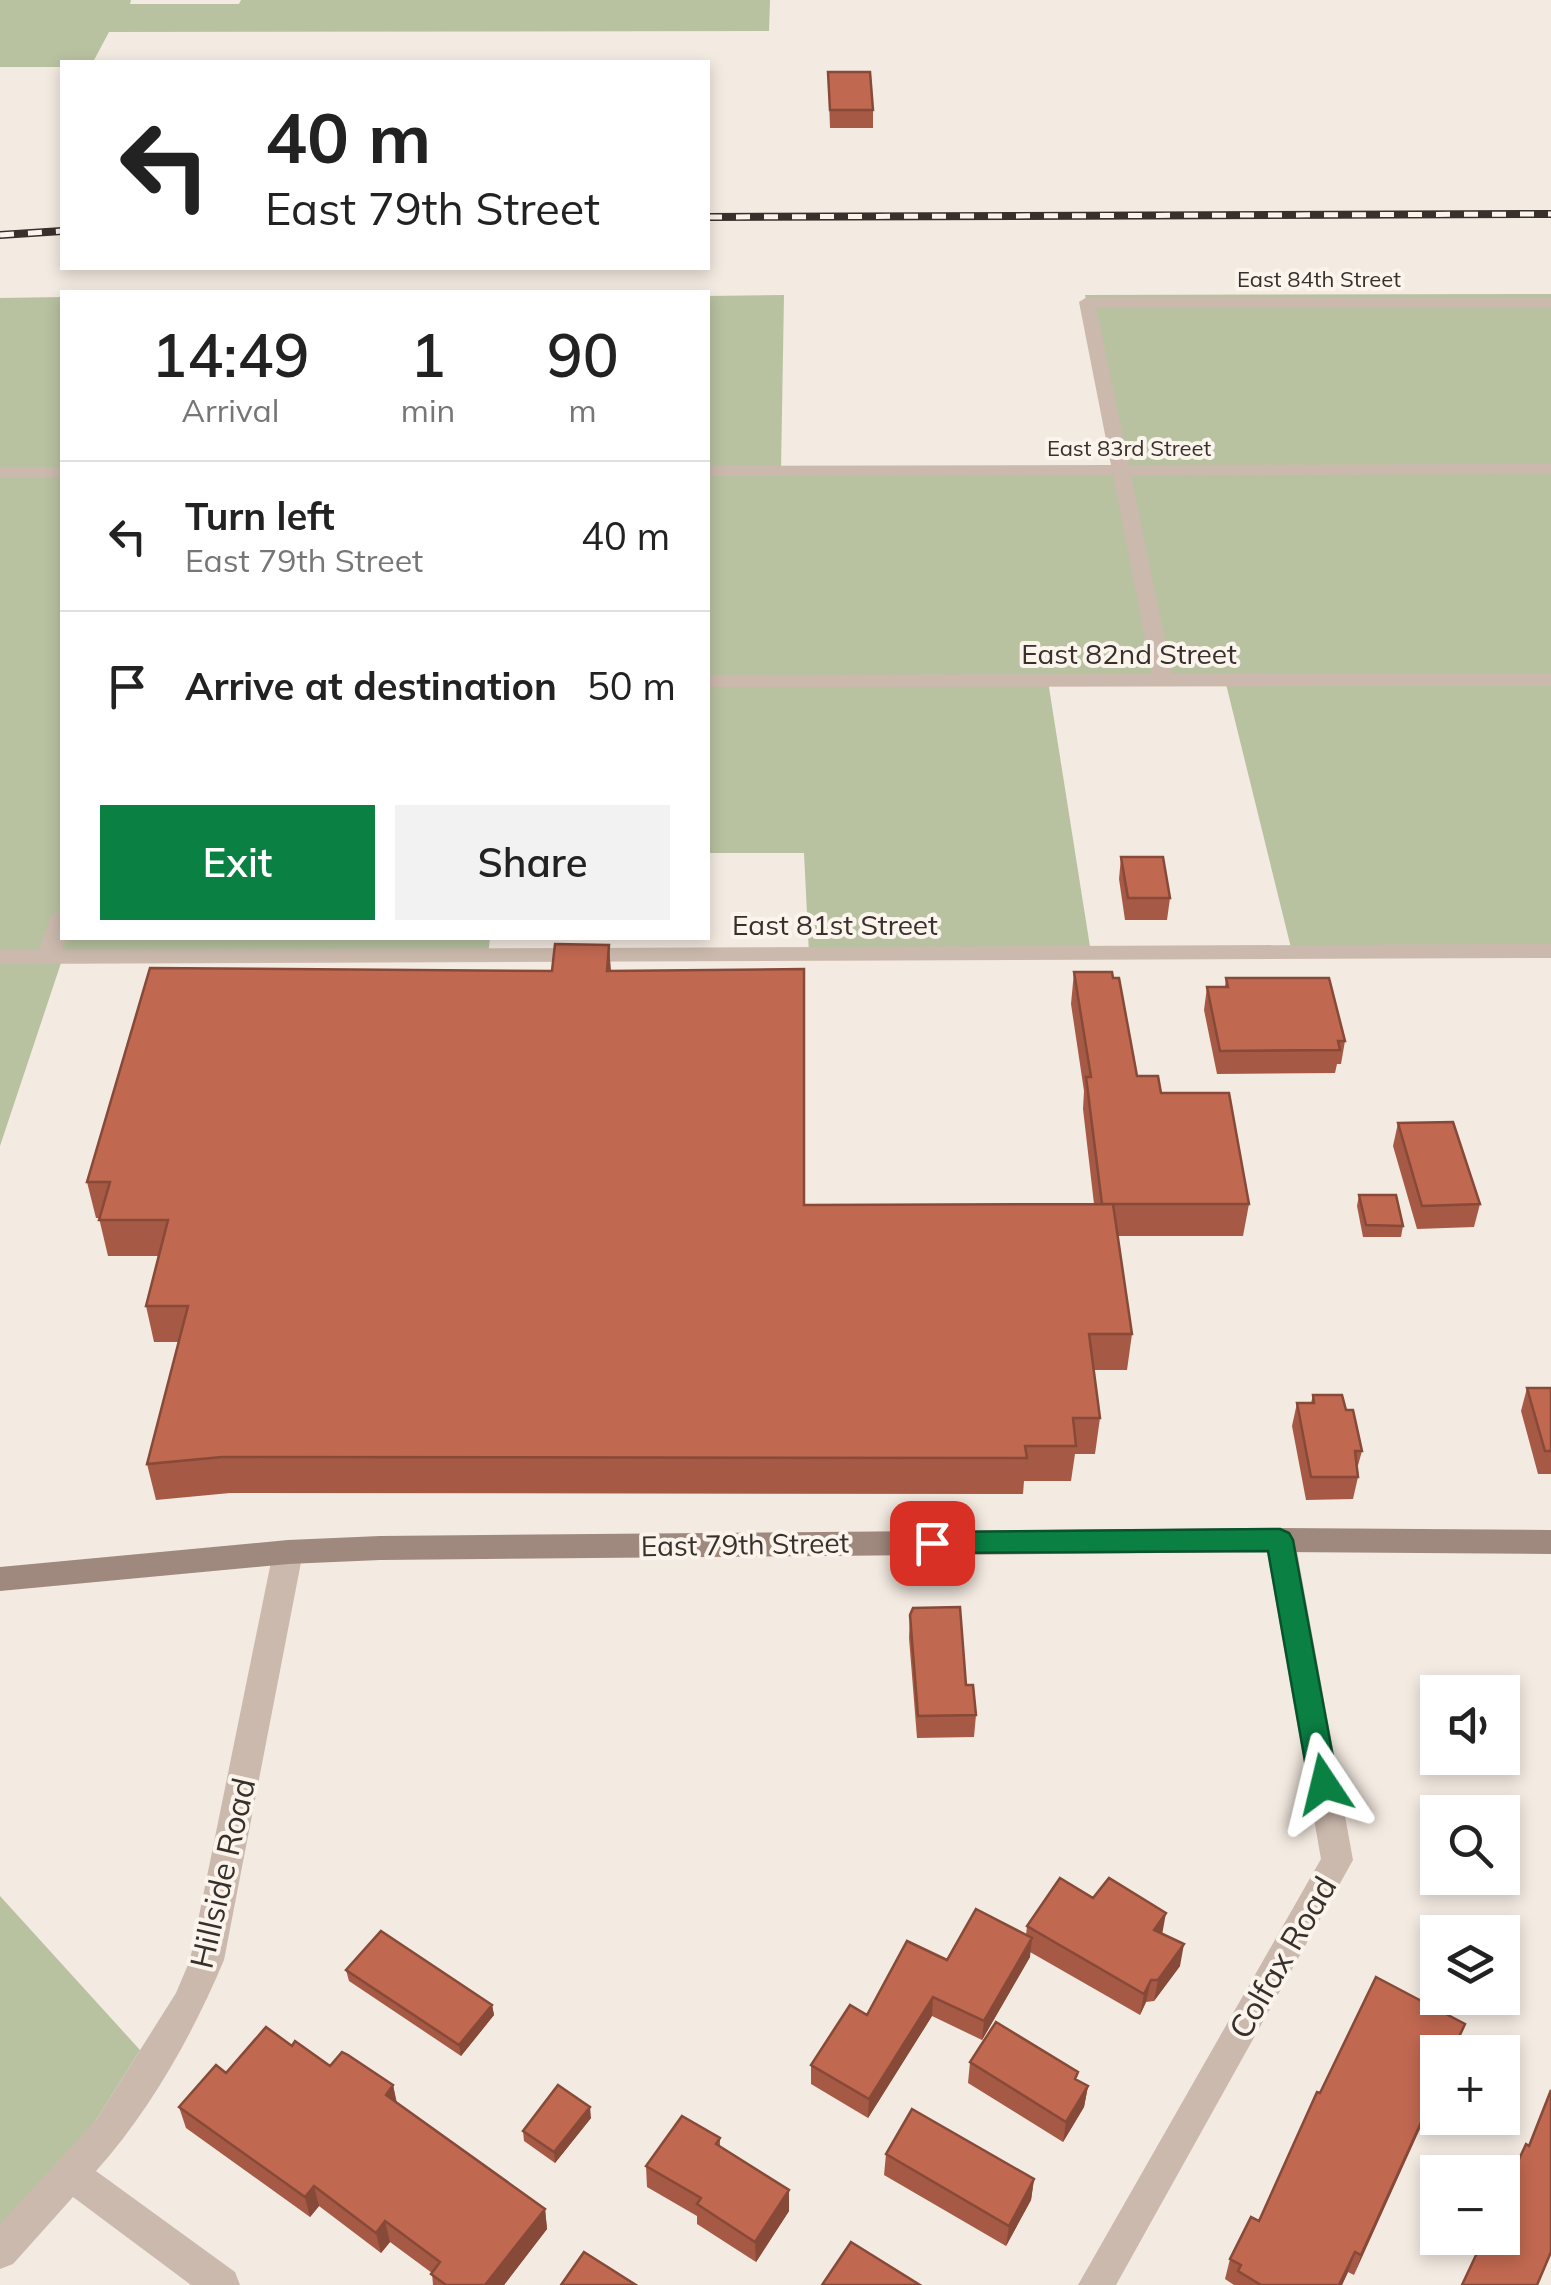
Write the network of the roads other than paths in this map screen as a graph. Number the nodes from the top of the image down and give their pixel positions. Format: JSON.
{"nodes":[{"id":1,"x":1551,"y":302,"type":"edge"},
{"id":2,"x":1551,"y":469,"type":"edge"},
{"id":3,"x":1120,"y":470,"type":"junction"},
{"id":4,"x":710,"y":471,"type":"edge"},
{"id":5,"x":0,"y":472,"type":"edge"},
{"id":6,"x":60,"y":472,"type":"edge"},
{"id":7,"x":1163,"y":680,"type":"junction"},
{"id":8,"x":1551,"y":680,"type":"edge"},
{"id":9,"x":710,"y":681,"type":"edge"},
{"id":10,"x":60,"y":922,"type":"edge"},
{"id":11,"x":1551,"y":951,"type":"edge"},
{"id":12,"x":0,"y":958,"type":"edge"},
{"id":13,"x":48,"y":958,"type":"junction"},
{"id":14,"x":1280,"y":1540,"type":"junction"},
{"id":15,"x":1551,"y":1542,"type":"edge"},
{"id":16,"x":288,"y":1552,"type":"junction"},
{"id":17,"x":0,"y":1579,"type":"edge"},
{"id":18,"x":72,"y":2176,"type":"junction"},
{"id":19,"x":0,"y":2251,"type":"edge"},
{"id":20,"x":222,"y":2285,"type":"edge"},
{"id":21,"x":1096,"y":2285,"type":"edge"}],
"edges":[{"from":1,"to":3,"type":"street","name":"East 84th Street"},
{"from":2,"to":3,"type":"street","name":"East 83rd Street"},
{"from":3,"to":4,"type":"street","name":"East 83rd Street"},
{"from":3,"to":7,"type":"street"},
{"from":5,"to":6,"type":"street"},
{"from":7,"to":8,"type":"street","name":"East 82nd Street"},
{"from":7,"to":9,"type":"street","name":"East 82nd Street"},
{"from":10,"to":13,"type":"street"},
{"from":11,"to":13,"type":"street","name":"East 81st Street"},
{"from":12,"to":13,"type":"street","name":"East 81st Street"},
{"from":14,"to":15,"type":"main road","name":"East 79th Street"},
{"from":14,"to":16,"type":"main road","name":"East 79th Street"},
{"from":14,"to":21,"type":"street","name":"Colfax Road"},
{"from":16,"to":17,"type":"main road","name":"East 79th Street"},
{"from":16,"to":18,"type":"street","name":"Hillside Road"},
{"from":18,"to":19,"type":"street","name":"Hillside Road"},
{"from":18,"to":20,"type":"street"}]}
